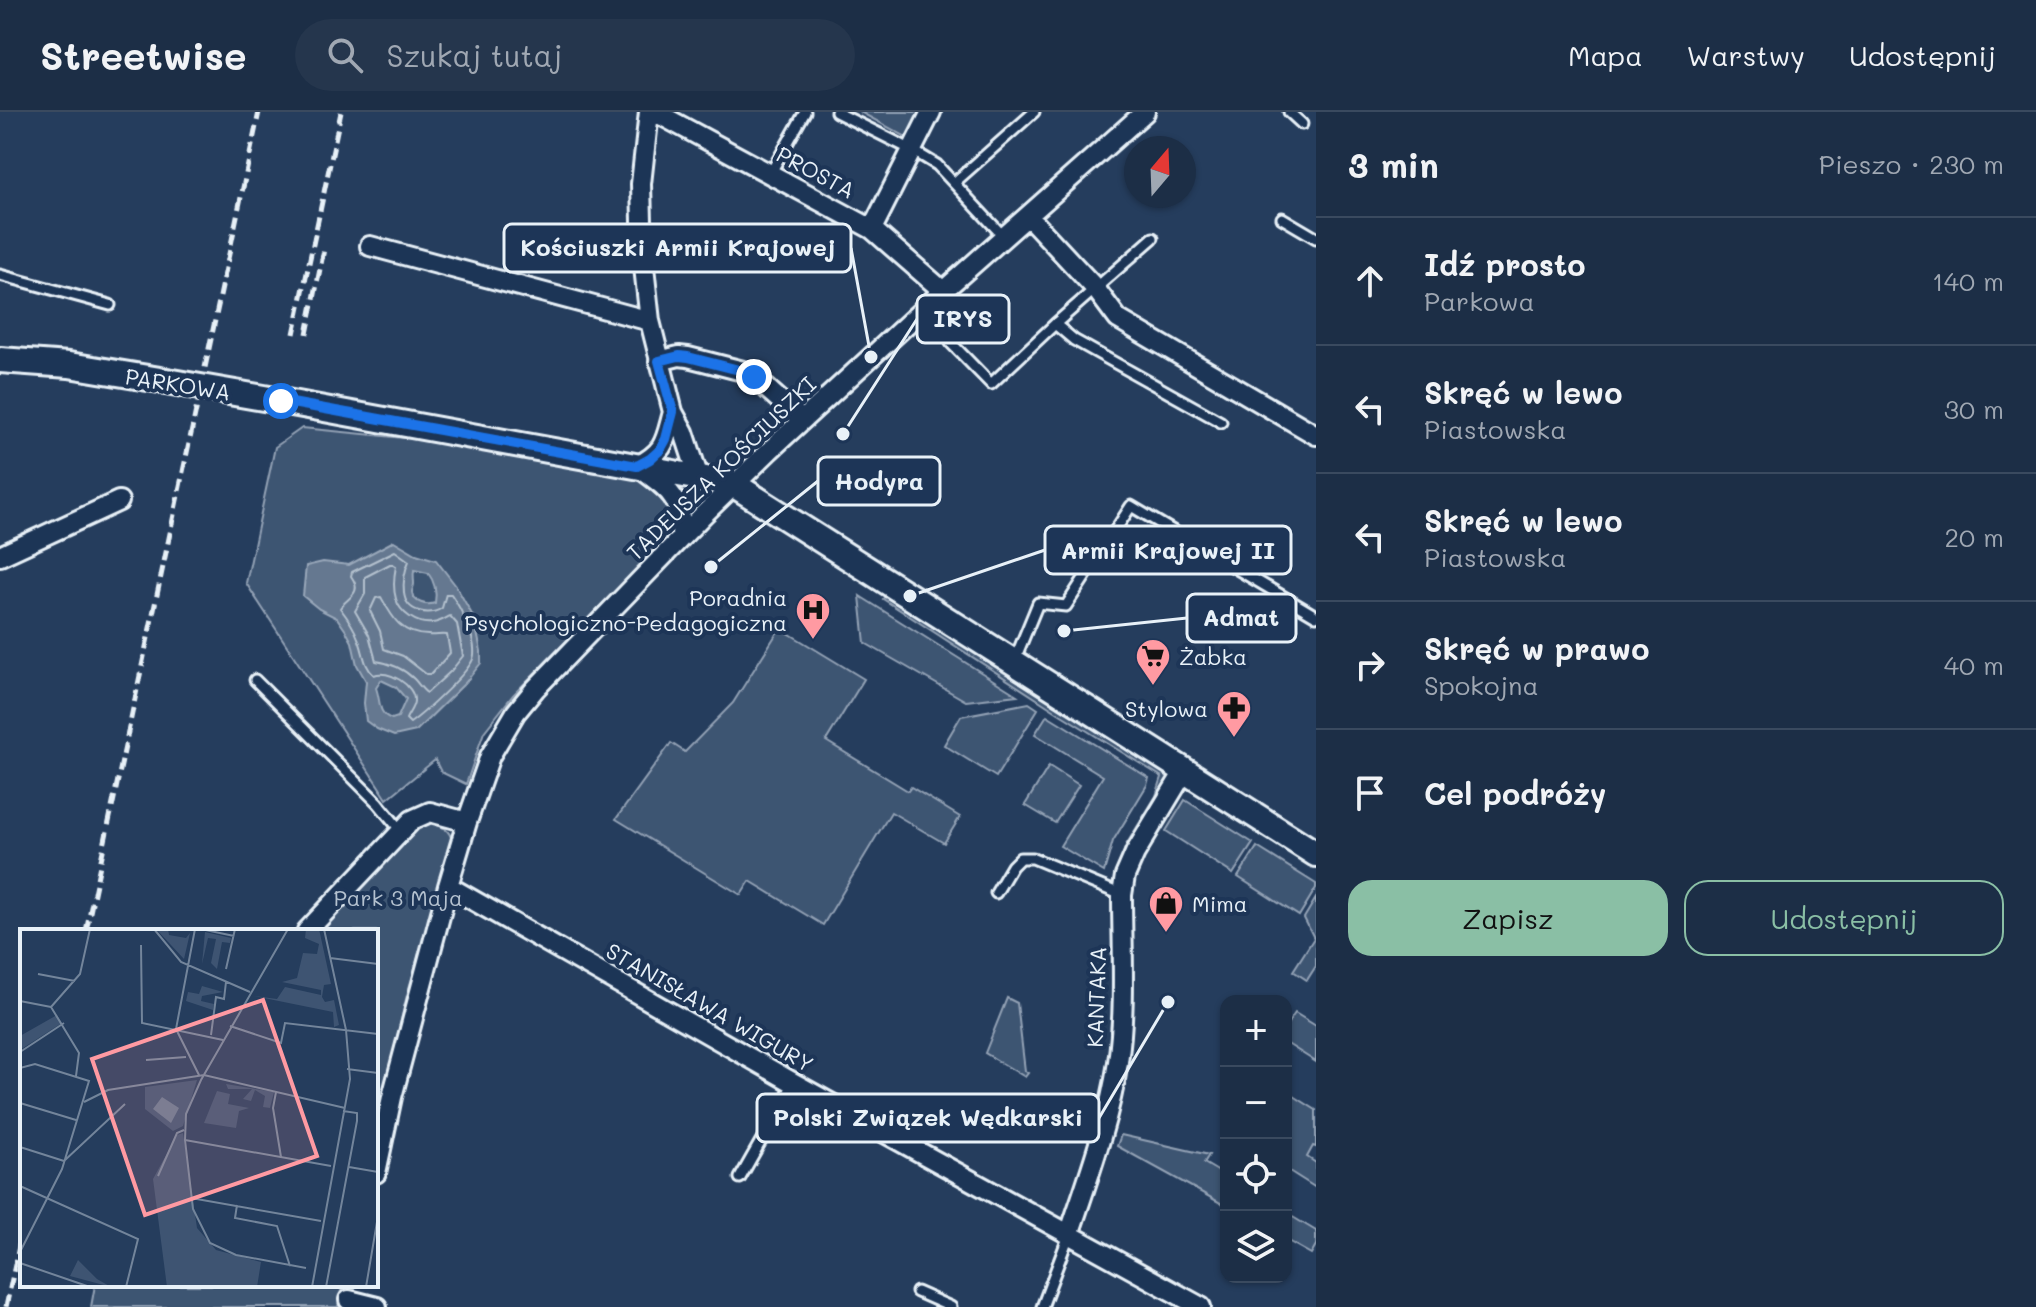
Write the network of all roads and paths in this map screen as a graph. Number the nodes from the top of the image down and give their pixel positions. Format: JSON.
{"nodes":[{"id":1,"x":649,"y":112,"type":"edge"},
{"id":2,"x":655,"y":112,"type":"edge"},
{"id":3,"x":805,"y":112,"type":"edge"},
{"id":4,"x":836,"y":112,"type":"edge"},
{"id":5,"x":931,"y":112,"type":"edge"},
{"id":6,"x":1034,"y":112,"type":"edge"},
{"id":7,"x":1145,"y":112,"type":"edge"},
{"id":8,"x":1289,"y":112,"type":"edge"},
{"id":9,"x":1302,"y":124,"type":"dead end"},
{"id":10,"x":912,"y":150,"type":"junction"},
{"id":11,"x":770,"y":174,"type":"junction"},
{"id":12,"x":954,"y":183,"type":"junction"},
{"id":13,"x":1028,"y":216,"type":"junction"},
{"id":14,"x":1282,"y":218,"type":"dead end"},
{"id":15,"x":872,"y":229,"type":"junction"},
{"id":16,"x":1004,"y":237,"type":"junction"},
{"id":17,"x":1153,"y":238,"type":"dead end"},
{"id":18,"x":1316,"y":238,"type":"edge"},
{"id":19,"x":370,"y":246,"type":"dead end"},
{"id":20,"x":0,"y":275,"type":"edge"},
{"id":21,"x":1095,"y":288,"type":"junction"},
{"id":22,"x":943,"y":291,"type":"junction"},
{"id":23,"x":110,"y":305,"type":"dead end"},
{"id":24,"x":650,"y":321,"type":"junction"},
{"id":25,"x":1055,"y":324,"type":"junction"},
{"id":26,"x":951,"y":343,"type":"dead end"},
{"id":27,"x":0,"y":360,"type":"edge"},
{"id":28,"x":659,"y":361,"type":"junction"},
{"id":29,"x":673,"y":412,"type":"junction"},
{"id":30,"x":802,"y":420,"type":"junction"},
{"id":31,"x":1221,"y":422,"type":"dead end"},
{"id":32,"x":1316,"y":435,"type":"edge"},
{"id":33,"x":637,"y":466,"type":"junction"},
{"id":34,"x":699,"y":478,"type":"junction"},
{"id":35,"x":733,"y":484,"type":"junction"},
{"id":36,"x":119,"y":501,"type":"dead end"},
{"id":37,"x":681,"y":537,"type":"junction"},
{"id":38,"x":0,"y":556,"type":"edge"},
{"id":39,"x":1316,"y":616,"type":"edge"},
{"id":40,"x":1014,"y":662,"type":"junction"},
{"id":41,"x":255,"y":680,"type":"dead end"},
{"id":42,"x":1185,"y":770,"type":"junction"},
{"id":43,"x":467,"y":822,"type":"junction"},
{"id":44,"x":401,"y":831,"type":"junction"},
{"id":45,"x":1316,"y":854,"type":"edge"},
{"id":46,"x":448,"y":886,"type":"junction"},
{"id":47,"x":996,"y":893,"type":"dead end"},
{"id":48,"x":1122,"y":895,"type":"junction"},
{"id":49,"x":309,"y":929,"type":"edge"},
{"id":50,"x":794,"y":1083,"type":"junction"},
{"id":51,"x":378,"y":1164,"type":"edge"},
{"id":52,"x":740,"y":1178,"type":"dead end"},
{"id":53,"x":1069,"y":1235,"type":"junction"},
{"id":54,"x":917,"y":1292,"type":"dead end"},
{"id":55,"x":350,"y":1297,"type":"edge"},
{"id":56,"x":377,"y":1307,"type":"edge"},
{"id":57,"x":951,"y":1307,"type":"edge"},
{"id":58,"x":1042,"y":1307,"type":"edge"},
{"id":59,"x":1201,"y":1307,"type":"edge"}],
"edges":[{"from":1,"to":24,"type":"street"},
{"from":2,"to":11,"type":"street","name":"PROSTA"},
{"from":3,"to":11,"type":"lane"},
{"from":4,"to":10,"type":"lane"},
{"from":5,"to":10,"type":"street"},
{"from":6,"to":12,"type":"lane"},
{"from":7,"to":13,"type":"street","name":"TADEUSZA KOŚCIUSZKI"},
{"from":8,"to":9,"type":"lane"},
{"from":10,"to":12,"type":"lane"},
{"from":10,"to":15,"type":"street"},
{"from":11,"to":15,"type":"street","name":"PROSTA"},
{"from":12,"to":16,"type":"lane"},
{"from":13,"to":16,"type":"street","name":"TADEUSZA KOŚCIUSZKI"},
{"from":13,"to":21,"type":"street"},
{"from":14,"to":18,"type":"lane"},
{"from":15,"to":22,"type":"street","name":"PROSTA"},
{"from":16,"to":22,"type":"street","name":"TADEUSZA KOŚCIUSZKI"},
{"from":17,"to":21,"type":"lane"},
{"from":19,"to":24,"type":"street"},
{"from":20,"to":23,"type":"lane"},
{"from":21,"to":25,"type":"lane"},
{"from":21,"to":32,"type":"street"},
{"from":22,"to":30,"type":"street","name":"TADEUSZA KOŚCIUSZKI"},
{"from":24,"to":28,"type":"street"},
{"from":25,"to":26,"type":"lane"},
{"from":25,"to":31,"type":"lane"},
{"from":27,"to":33,"type":"street","name":"PARKOWA","bridge":true},
{"from":28,"to":29,"type":"street"},
{"from":28,"to":30,"type":"street"},
{"from":29,"to":33,"type":"street"},
{"from":29,"to":34,"type":"street"},
{"from":30,"to":35,"type":"street","name":"TADEUSZA KOŚCIUSZKI"},
{"from":33,"to":34,"type":"street","name":"PARKOWA"},
{"from":33,"to":37,"type":"street"},
{"from":34,"to":35,"type":"street","name":"PARKOWA"},
{"from":35,"to":37,"type":"street","name":"TADEUSZA KOŚCIUSZKI"},
{"from":35,"to":40,"type":"street"},
{"from":36,"to":38,"type":"street"},
{"from":37,"to":43,"type":"street","name":"TADEUSZA KOŚCIUSZKI"},
{"from":39,"to":40,"type":"lane"},
{"from":40,"to":42,"type":"street"},
{"from":41,"to":44,"type":"lane"},
{"from":42,"to":45,"type":"street"},
{"from":42,"to":48,"type":"street","name":"KANTAKA"},
{"from":43,"to":44,"type":"street"},
{"from":43,"to":46,"type":"street","name":"TADEUSZA KOŚCIUSZKI"},
{"from":44,"to":49,"type":"street"},
{"from":46,"to":50,"type":"street","name":"STANISŁAWA WIGURY"},
{"from":46,"to":51,"type":"street","name":"TADEUSZA KOŚCIUSZKI"},
{"from":47,"to":48,"type":"lane"},
{"from":48,"to":53,"type":"street","name":"KANTAKA"},
{"from":50,"to":52,"type":"lane"},
{"from":50,"to":53,"type":"street","name":"STANISŁAWA WIGURY"},
{"from":53,"to":58,"type":"lane"},
{"from":53,"to":59,"type":"street","name":"STANISŁAWA WIGURY"},
{"from":54,"to":57,"type":"lane"},
{"from":55,"to":56,"type":"street"}]}
